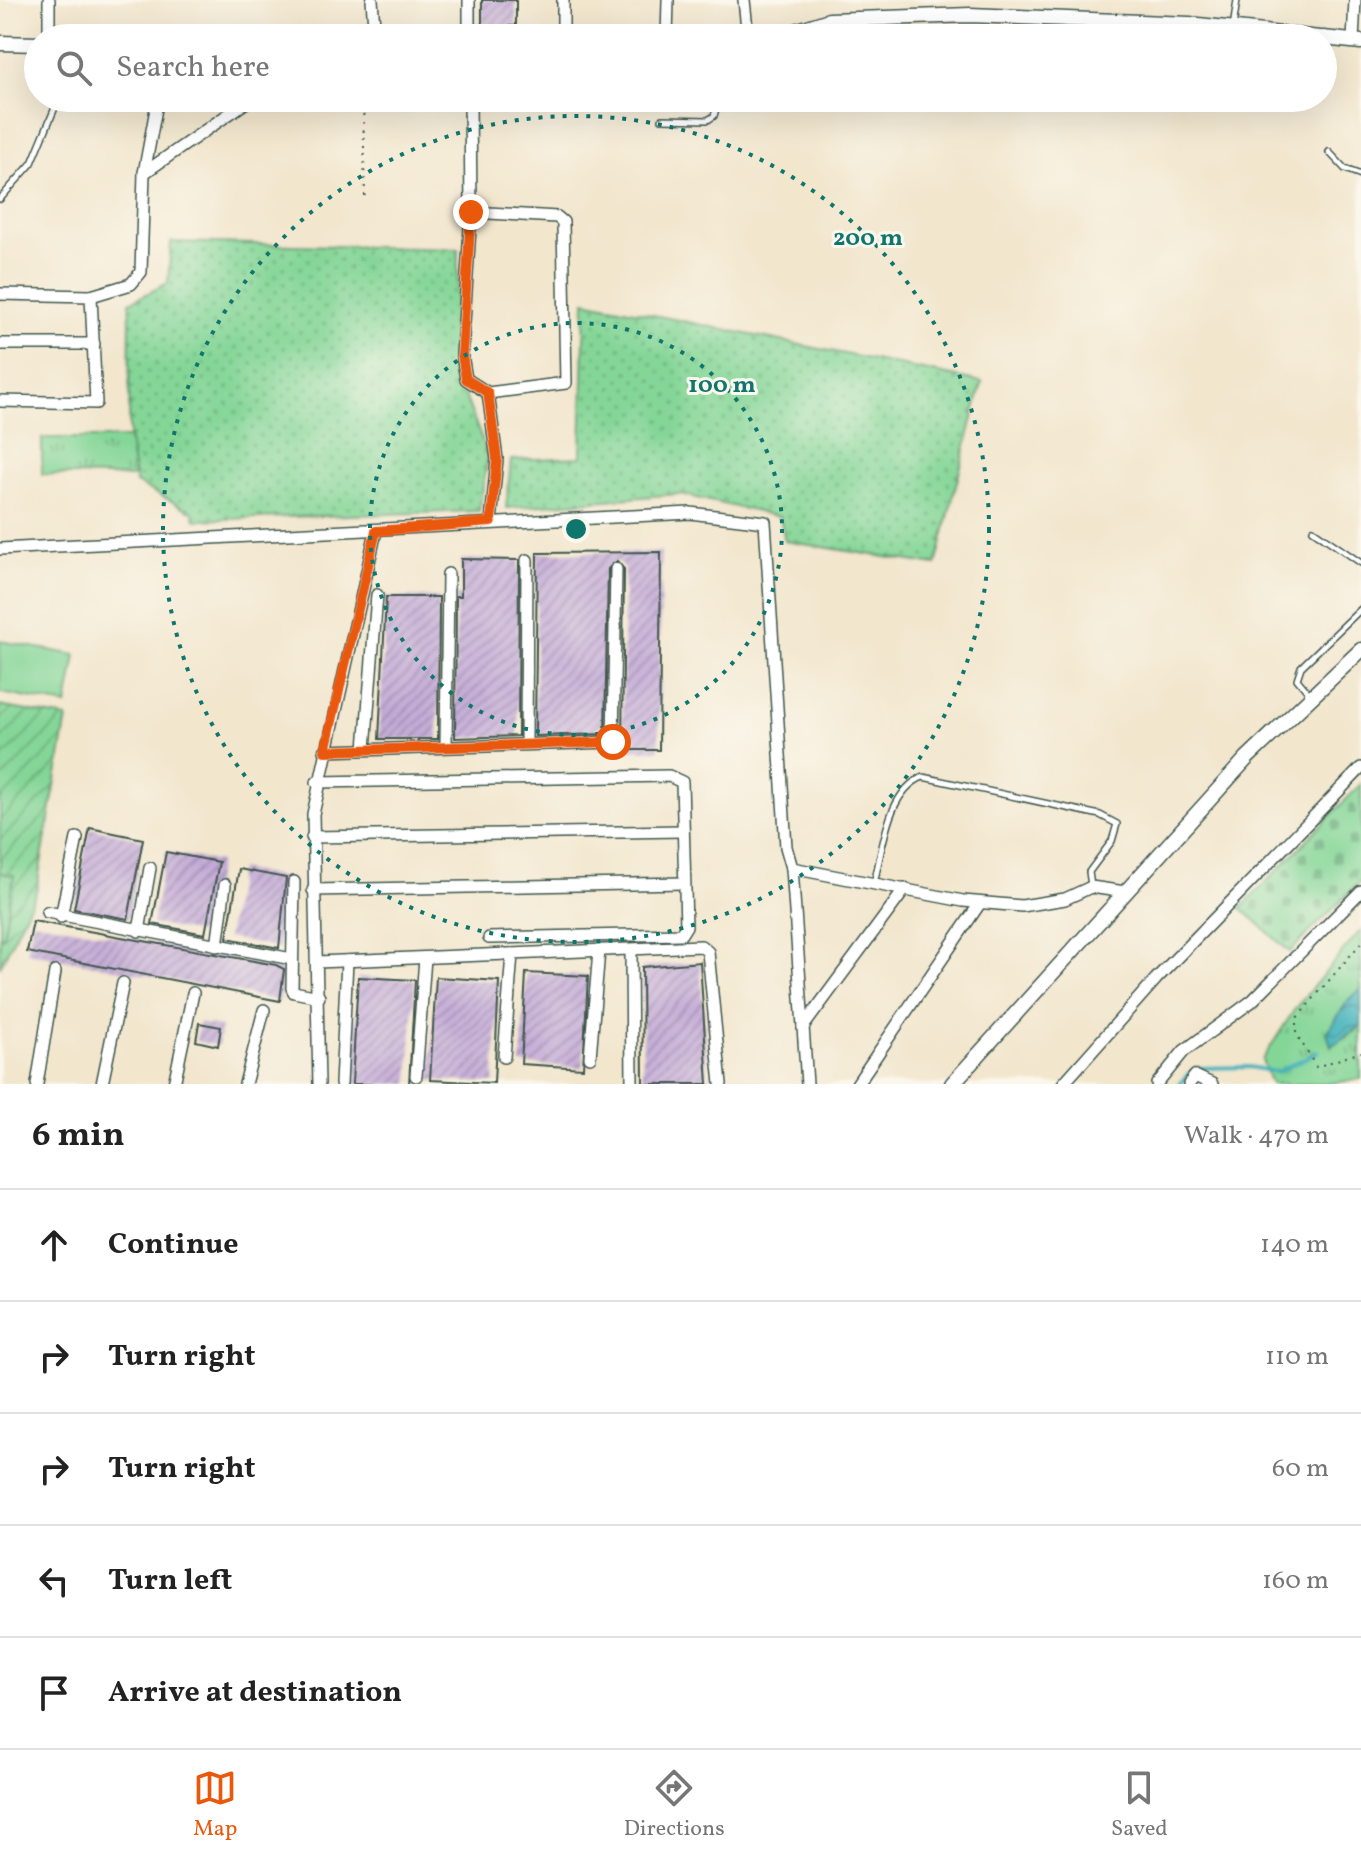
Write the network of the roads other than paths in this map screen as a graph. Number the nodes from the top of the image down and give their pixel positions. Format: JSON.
{"nodes":[{"id":1,"x":49,"y":0,"type":"edge"},
{"id":2,"x":372,"y":0,"type":"edge"},
{"id":3,"x":469,"y":0,"type":"edge"},
{"id":4,"x":563,"y":0,"type":"edge"},
{"id":5,"x":668,"y":0,"type":"edge"},
{"id":6,"x":744,"y":0,"type":"edge"},
{"id":7,"x":1237,"y":0,"type":"edge"},
{"id":8,"x":1355,"y":0,"type":"edge"},
{"id":9,"x":49,"y":24,"type":"edge"},
{"id":10,"x":374,"y":24,"type":"edge"},
{"id":11,"x":469,"y":24,"type":"edge"},
{"id":12,"x":563,"y":24,"type":"edge"},
{"id":13,"x":667,"y":24,"type":"edge"},
{"id":14,"x":744,"y":24,"type":"edge"},
{"id":15,"x":817,"y":24,"type":"edge"},
{"id":16,"x":1139,"y":24,"type":"edge"},
{"id":17,"x":1234,"y":24,"type":"edge"},
{"id":18,"x":1337,"y":40,"type":"edge"},
{"id":19,"x":1357,"y":42,"type":"edge"},
{"id":20,"x":0,"y":43,"type":"edge"},
{"id":21,"x":24,"y":44,"type":"edge"},
{"id":22,"x":53,"y":112,"type":"edge"},
{"id":23,"x":155,"y":112,"type":"edge"},
{"id":24,"x":232,"y":112,"type":"edge"},
{"id":25,"x":470,"y":112,"type":"edge"},
{"id":26,"x":715,"y":112,"type":"edge"},
{"id":27,"x":662,"y":119,"type":"dead end"},
{"id":28,"x":1329,"y":152,"type":"dead end"},
{"id":29,"x":144,"y":173,"type":"junction"},
{"id":30,"x":1361,"y":175,"type":"edge"},
{"id":31,"x":0,"y":199,"type":"edge"},
{"id":32,"x":471,"y":212,"type":"junction"},
{"id":33,"x":0,"y":294,"type":"edge"},
{"id":34,"x":91,"y":296,"type":"junction"},
{"id":35,"x":0,"y":344,"type":"edge"},
{"id":36,"x":94,"y":344,"type":"junction"},
{"id":37,"x":488,"y":393,"type":"junction"},
{"id":38,"x":0,"y":401,"type":"edge"},
{"id":39,"x":491,"y":522,"type":"junction"},
{"id":40,"x":1313,"y":530,"type":"dead end"},
{"id":41,"x":376,"y":531,"type":"junction"},
{"id":42,"x":0,"y":549,"type":"edge"},
{"id":43,"x":527,"y":560,"type":"dead end"},
{"id":44,"x":1361,"y":563,"type":"edge"},
{"id":45,"x":616,"y":569,"type":"dead end"},
{"id":46,"x":448,"y":574,"type":"dead end"},
{"id":47,"x":377,"y":595,"type":"dead end"},
{"id":48,"x":1361,"y":609,"type":"edge"},
{"id":49,"x":1361,"y":650,"type":"edge"},
{"id":50,"x":1312,"y":697,"type":"junction"},
{"id":51,"x":526,"y":744,"type":"junction"},
{"id":52,"x":446,"y":746,"type":"junction"},
{"id":53,"x":365,"y":749,"type":"junction"},
{"id":54,"x":325,"y":751,"type":"junction"},
{"id":55,"x":1361,"y":768,"type":"edge"},
{"id":56,"x":317,"y":782,"type":"junction"},
{"id":57,"x":683,"y":831,"type":"junction"},
{"id":58,"x":312,"y":837,"type":"junction"},
{"id":59,"x":77,"y":838,"type":"dead end"},
{"id":60,"x":150,"y":868,"type":"dead end"},
{"id":61,"x":792,"y":868,"type":"junction"},
{"id":62,"x":294,"y":882,"type":"dead end"},
{"id":63,"x":684,"y":883,"type":"junction"},
{"id":64,"x":874,"y":883,"type":"junction"},
{"id":65,"x":225,"y":885,"type":"dead end"},
{"id":66,"x":1091,"y":887,"type":"junction"},
{"id":67,"x":905,"y":889,"type":"junction"},
{"id":68,"x":313,"y":890,"type":"junction"},
{"id":69,"x":1361,"y":891,"type":"edge"},
{"id":70,"x":1125,"y":892,"type":"junction"},
{"id":71,"x":980,"y":903,"type":"junction"},
{"id":72,"x":47,"y":912,"type":"dead end"},
{"id":73,"x":61,"y":917,"type":"junction"},
{"id":74,"x":139,"y":931,"type":"junction"},
{"id":75,"x":489,"y":938,"type":"dead end"},
{"id":76,"x":217,"y":946,"type":"junction"},
{"id":77,"x":599,"y":951,"type":"junction"},
{"id":78,"x":631,"y":952,"type":"junction"},
{"id":79,"x":512,"y":954,"type":"junction"},
{"id":80,"x":425,"y":958,"type":"junction"},
{"id":81,"x":292,"y":959,"type":"junction"},
{"id":82,"x":347,"y":961,"type":"junction"},
{"id":83,"x":317,"y":962,"type":"junction"},
{"id":84,"x":55,"y":972,"type":"dead end"},
{"id":85,"x":123,"y":983,"type":"dead end"},
{"id":86,"x":193,"y":993,"type":"dead end"},
{"id":87,"x":319,"y":997,"type":"junction"},
{"id":88,"x":264,"y":1010,"type":"dead end"},
{"id":89,"x":803,"y":1027,"type":"junction"},
{"id":90,"x":504,"y":1057,"type":"dead end"},
{"id":91,"x":590,"y":1057,"type":"dead end"},
{"id":92,"x":416,"y":1076,"type":"dead end"},
{"id":93,"x":37,"y":1084,"type":"edge"},
{"id":94,"x":102,"y":1084,"type":"edge"},
{"id":95,"x":174,"y":1084,"type":"edge"},
{"id":96,"x":245,"y":1084,"type":"edge"},
{"id":97,"x":319,"y":1084,"type":"edge"},
{"id":98,"x":341,"y":1084,"type":"edge"},
{"id":99,"x":632,"y":1084,"type":"edge"},
{"id":100,"x":721,"y":1084,"type":"edge"},
{"id":101,"x":807,"y":1084,"type":"edge"},
{"id":102,"x":857,"y":1084,"type":"edge"},
{"id":103,"x":952,"y":1084,"type":"edge"},
{"id":104,"x":1063,"y":1084,"type":"edge"},
{"id":105,"x":1157,"y":1084,"type":"edge"},
{"id":106,"x":1189,"y":1084,"type":"edge"},
{"id":107,"x":1212,"y":1084,"type":"edge"}],
"edges":[{"from":1,"to":9,"type":"street"},
{"from":2,"to":10,"type":"street"},
{"from":3,"to":11,"type":"street"},
{"from":4,"to":12,"type":"street"},
{"from":5,"to":13,"type":"street"},
{"from":6,"to":14,"type":"street"},
{"from":7,"to":17,"type":"lane"},
{"from":8,"to":19,"type":"street"},
{"from":15,"to":16,"type":"street"},
{"from":18,"to":19,"type":"street"},
{"from":20,"to":21,"type":"street"},
{"from":22,"to":31,"type":"lane"},
{"from":23,"to":29,"type":"street"},
{"from":24,"to":29,"type":"street"},
{"from":25,"to":32,"type":"street"},
{"from":26,"to":27,"type":"lane"},
{"from":28,"to":30,"type":"lane"},
{"from":29,"to":34,"type":"street"},
{"from":32,"to":37,"type":"street"},
{"from":32,"to":37,"type":"street"},
{"from":33,"to":34,"type":"street"},
{"from":34,"to":36,"type":"street"},
{"from":35,"to":36,"type":"street"},
{"from":36,"to":38,"type":"street"},
{"from":37,"to":39,"type":"street"},
{"from":39,"to":41,"type":"street"},
{"from":39,"to":61,"type":"street"},
{"from":40,"to":44,"type":"lane"},
{"from":41,"to":42,"type":"street"},
{"from":41,"to":54,"type":"street"},
{"from":43,"to":51,"type":"street"},
{"from":45,"to":51,"type":"street"},
{"from":46,"to":52,"type":"street"},
{"from":47,"to":53,"type":"street"},
{"from":48,"to":50,"type":"lane"},
{"from":49,"to":50,"type":"street"},
{"from":50,"to":70,"type":"street"},
{"from":51,"to":52,"type":"street"},
{"from":52,"to":53,"type":"street"},
{"from":53,"to":54,"type":"street"},
{"from":54,"to":56,"type":"street"},
{"from":55,"to":104,"type":"street"},
{"from":56,"to":57,"type":"street"},
{"from":56,"to":58,"type":"street"},
{"from":57,"to":58,"type":"street"},
{"from":57,"to":63,"type":"street"},
{"from":58,"to":68,"type":"street"},
{"from":59,"to":73,"type":"street"},
{"from":60,"to":74,"type":"street"},
{"from":61,"to":64,"type":"street"},
{"from":61,"to":89,"type":"street"},
{"from":62,"to":81,"type":"street"},
{"from":63,"to":68,"type":"street"},
{"from":63,"to":75,"type":"street"},
{"from":64,"to":66,"type":"lane"},
{"from":64,"to":67,"type":"street"},
{"from":65,"to":76,"type":"street"},
{"from":66,"to":70,"type":"street"},
{"from":66,"to":71,"type":"street"},
{"from":67,"to":71,"type":"street"},
{"from":67,"to":89,"type":"street"},
{"from":68,"to":83,"type":"street"},
{"from":69,"to":105,"type":"street"},
{"from":70,"to":103,"type":"street"},
{"from":71,"to":102,"type":"street"},
{"from":72,"to":73,"type":"street"},
{"from":73,"to":74,"type":"street"},
{"from":74,"to":76,"type":"street"},
{"from":76,"to":81,"type":"street"},
{"from":77,"to":78,"type":"street"},
{"from":77,"to":79,"type":"street"},
{"from":77,"to":91,"type":"street"},
{"from":78,"to":99,"type":"street"},
{"from":78,"to":100,"type":"street"},
{"from":79,"to":80,"type":"street"},
{"from":79,"to":90,"type":"street"},
{"from":80,"to":82,"type":"street"},
{"from":80,"to":92,"type":"street"},
{"from":81,"to":87,"type":"street"},
{"from":82,"to":83,"type":"street"},
{"from":82,"to":98,"type":"street"},
{"from":83,"to":87,"type":"street"},
{"from":84,"to":93,"type":"street"},
{"from":85,"to":94,"type":"street"},
{"from":86,"to":95,"type":"street"},
{"from":87,"to":97,"type":"street"},
{"from":88,"to":96,"type":"street"},
{"from":89,"to":101,"type":"street"},
{"from":106,"to":107,"type":"street"}]}
